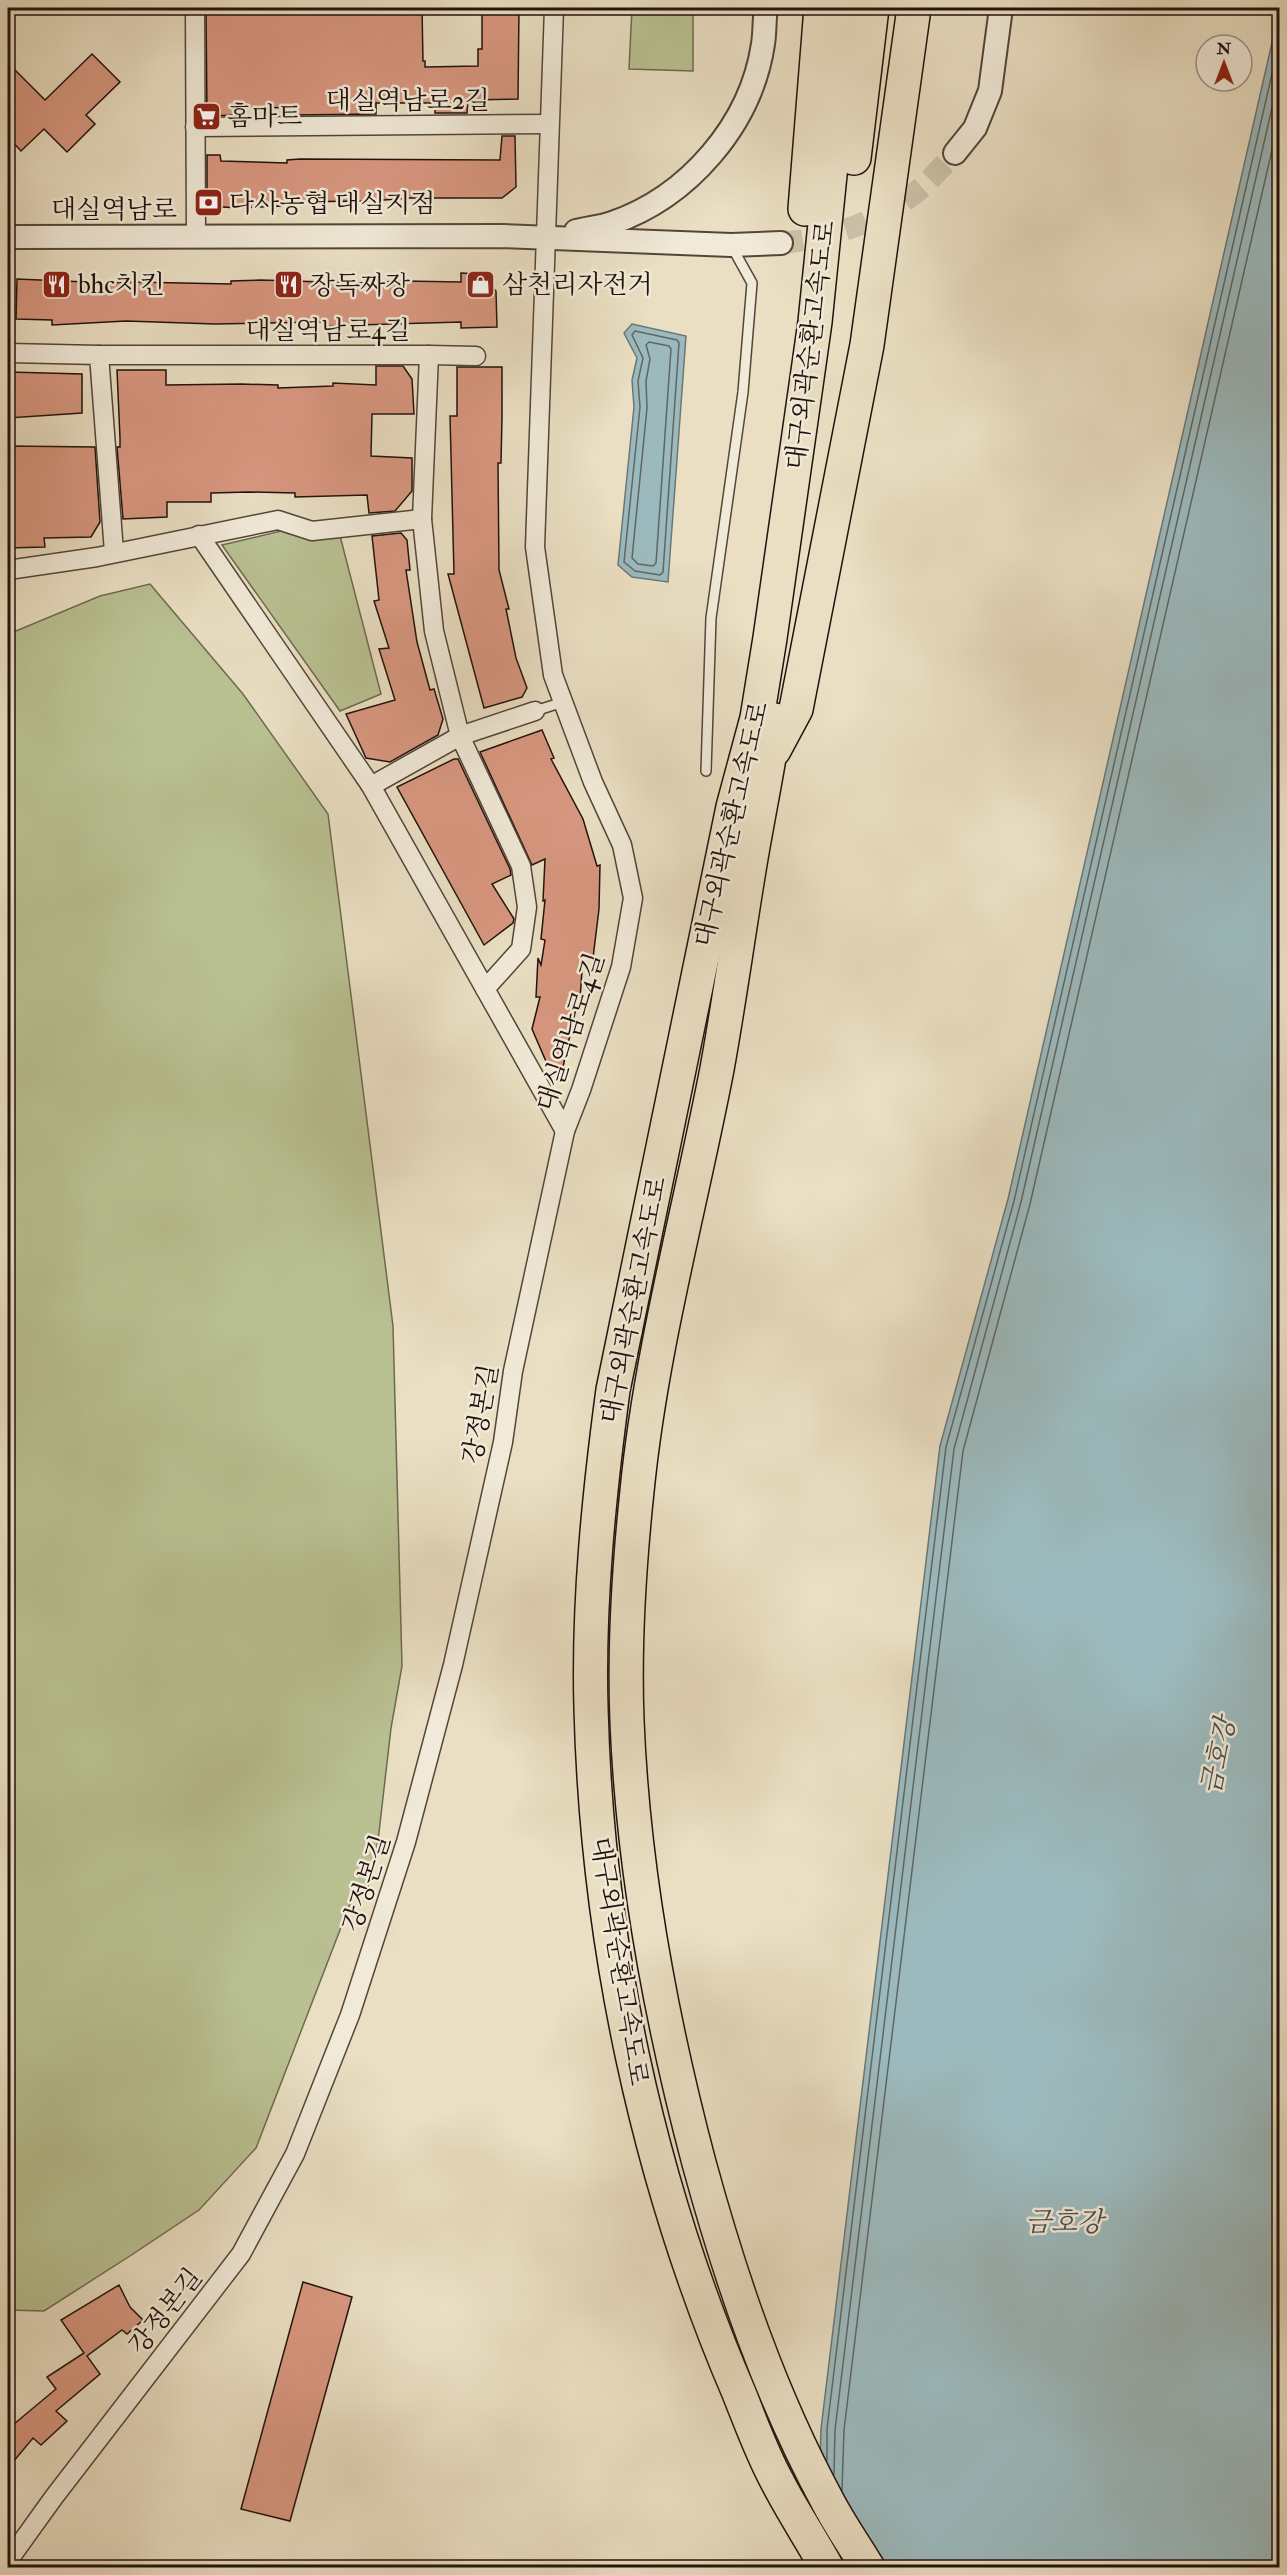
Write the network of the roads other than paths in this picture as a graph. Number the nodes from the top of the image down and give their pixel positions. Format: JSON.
{"nodes":[{"id":1,"x":195,"y":8,"type":"edge"},
{"id":2,"x":554,"y":8,"type":"edge"},
{"id":3,"x":766,"y":8,"type":"edge"},
{"id":4,"x":821,"y":8,"type":"edge"},
{"id":5,"x":847,"y":8,"type":"edge"},
{"id":6,"x":872,"y":8,"type":"edge"},
{"id":7,"x":914,"y":8,"type":"edge"},
{"id":8,"x":1001,"y":8,"type":"edge"},
{"id":9,"x":549,"y":124,"type":"junction"},
{"id":10,"x":195,"y":127,"type":"junction"},
{"id":11,"x":955,"y":153,"type":"tunnel mouth"},
{"id":12,"x":8,"y":237,"type":"edge"},
{"id":13,"x":196,"y":238,"type":"junction"},
{"id":14,"x":545,"y":238,"type":"junction"},
{"id":15,"x":781,"y":243,"type":"tunnel mouth"},
{"id":16,"x":731,"y":245,"type":"junction"},
{"id":17,"x":8,"y":353,"type":"edge"},
{"id":18,"x":99,"y":355,"type":"junction"},
{"id":19,"x":429,"y":355,"type":"junction"},
{"id":20,"x":476,"y":356,"type":"dead end"},
{"id":21,"x":422,"y":519,"type":"junction"},
{"id":22,"x":199,"y":535,"type":"junction"},
{"id":23,"x":114,"y":552,"type":"junction"},
{"id":24,"x":8,"y":570,"type":"edge"},
{"id":25,"x":563,"y":702,"type":"junction"},
{"id":26,"x":535,"y":711,"type":"joint"},
{"id":27,"x":757,"y":718,"type":"junction"},
{"id":28,"x":460,"y":736,"type":"junction"},
{"id":29,"x":770,"y":756,"type":"junction"},
{"id":30,"x":706,"y":771,"type":"dead end"},
{"id":31,"x":371,"y":786,"type":"junction"},
{"id":32,"x":745,"y":811,"type":"junction"},
{"id":33,"x":485,"y":989,"type":"junction"},
{"id":34,"x":565,"y":1131,"type":"junction"},
{"id":35,"x":8,"y":2561,"type":"edge"},
{"id":36,"x":827,"y":2568,"type":"edge"},
{"id":37,"x":868,"y":2568,"type":"edge"}],
"edges":[{"from":1,"to":10,"type":"street"},
{"from":2,"to":9,"type":"street"},
{"from":3,"to":14,"type":"street"},
{"from":4,"to":27,"type":"highway"},
{"from":5,"to":27,"type":"highway","name":"대구외곽순환고속도로"},
{"from":6,"to":29,"type":"highway","name":"대구외곽순환고속도로"},
{"from":7,"to":29,"type":"highway"},
{"from":8,"to":11,"type":"street"},
{"from":9,"to":10,"type":"street","name":"대실역남로2길"},
{"from":9,"to":14,"type":"street"},
{"from":10,"to":13,"type":"street"},
{"from":12,"to":13,"type":"street","name":"대실역남로"},
{"from":13,"to":14,"type":"street","name":"대실역남로"},
{"from":14,"to":16,"type":"street"},
{"from":14,"to":25,"type":"street","name":"대실역남로4길"},
{"from":15,"to":16,"type":"street"},
{"from":16,"to":30,"type":"lane"},
{"from":17,"to":18,"type":"street","name":"대실역남로4길"},
{"from":18,"to":19,"type":"street","name":"대실역남로4길"},
{"from":18,"to":23,"type":"street"},
{"from":19,"to":20,"type":"street"},
{"from":19,"to":21,"type":"street","name":"대실역남로4길"},
{"from":21,"to":22,"type":"street"},
{"from":21,"to":28,"type":"street","name":"대실역남로4길"},
{"from":22,"to":23,"type":"street"},
{"from":22,"to":31,"type":"street"},
{"from":23,"to":24,"type":"street"},
{"from":25,"to":26,"type":"lane"},
{"from":25,"to":34,"type":"street","name":"대실역남로4길"},
{"from":26,"to":28,"type":"street"},
{"from":27,"to":32,"type":"highway","name":"대구외곽순환고속도로"},
{"from":28,"to":31,"type":"street"},
{"from":28,"to":33,"type":"street","name":"대실역남로4길"},
{"from":29,"to":32,"type":"highway","name":"대구외곽순환고속도로"},
{"from":31,"to":33,"type":"street"},
{"from":32,"to":36,"type":"highway","name":"대구외곽순환고속도로"},
{"from":32,"to":37,"type":"highway","name":"대구외곽순환고속도로"},
{"from":33,"to":34,"type":"street","name":"대실역남로4길"},
{"from":34,"to":35,"type":"street","name":"강정본길"}]}
